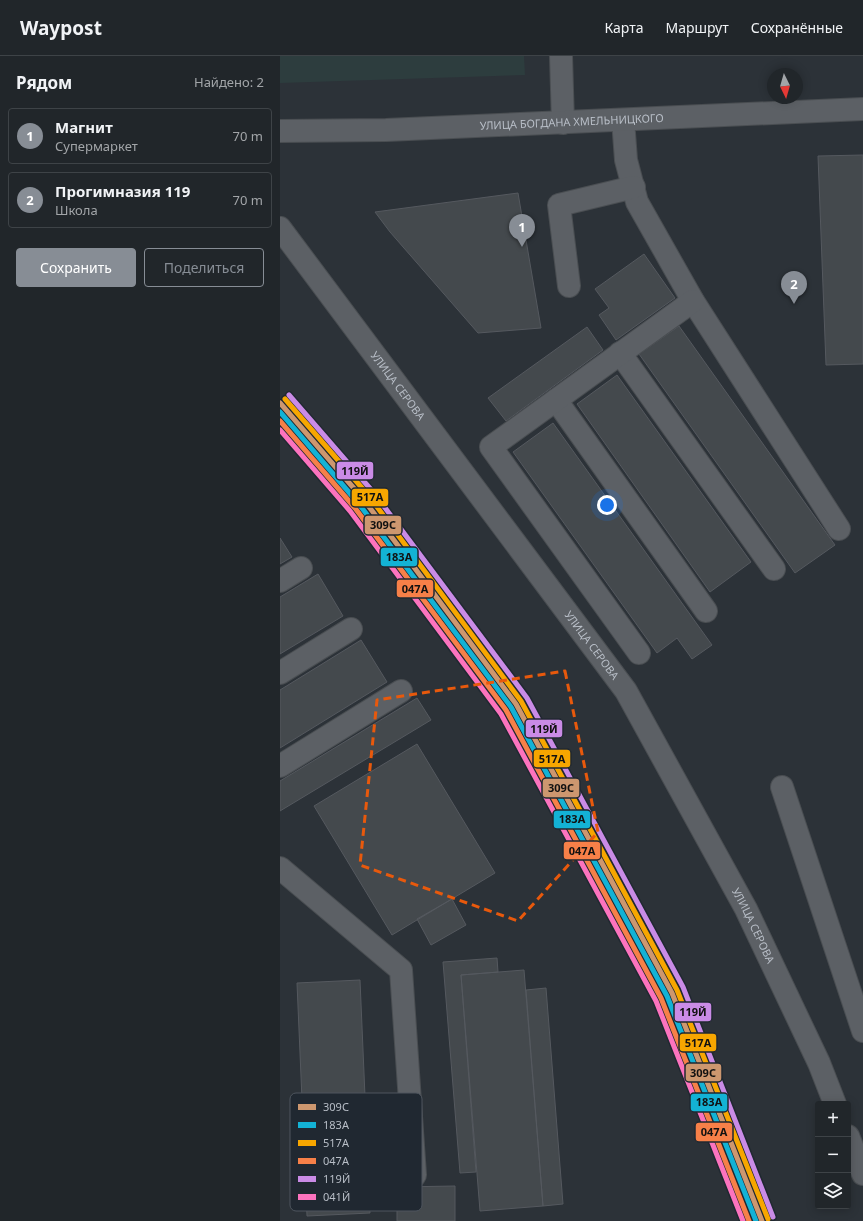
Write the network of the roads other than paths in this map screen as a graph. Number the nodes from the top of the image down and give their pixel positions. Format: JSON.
{"nodes":[{"id":1,"x":561,"y":56,"type":"edge"},
{"id":2,"x":863,"y":109,"type":"edge"},
{"id":3,"x":623,"y":120,"type":"junction"},
{"id":4,"x":563,"y":123,"type":"junction"},
{"id":5,"x":280,"y":131,"type":"edge"},
{"id":6,"x":634,"y":187,"type":"junction"},
{"id":7,"x":280,"y":228,"type":"edge"},
{"id":8,"x":570,"y":286,"type":"dead end"},
{"id":9,"x":693,"y":301,"type":"junction"},
{"id":10,"x":620,"y":353,"type":"junction"},
{"id":11,"x":556,"y":400,"type":"junction"},
{"id":12,"x":839,"y":529,"type":"dead end"},
{"id":13,"x":301,"y":568,"type":"dead end"},
{"id":14,"x":774,"y":569,"type":"dead end"},
{"id":15,"x":280,"y":581,"type":"edge"},
{"id":16,"x":706,"y":611,"type":"dead end"},
{"id":17,"x":351,"y":629,"type":"dead end"},
{"id":18,"x":639,"y":653,"type":"dead end"},
{"id":19,"x":280,"y":673,"type":"edge"},
{"id":20,"x":401,"y":691,"type":"dead end"},
{"id":21,"x":280,"y":766,"type":"edge"},
{"id":22,"x":782,"y":787,"type":"dead end"},
{"id":23,"x":280,"y":868,"type":"edge"},
{"id":24,"x":863,"y":1032,"type":"edge"},
{"id":25,"x":409,"y":1093,"type":"edge"},
{"id":26,"x":834,"y":1101,"type":"edge"},
{"id":27,"x":855,"y":1146,"type":"edge"},
{"id":28,"x":863,"y":1174,"type":"edge"}],
"edges":[{"from":1,"to":4,"type":"street"},
{"from":2,"to":3,"type":"street","name":"УЛИЦА БОГДАНА ХМЕЛЬНИЦКОГО"},
{"from":3,"to":4,"type":"street","name":"УЛИЦА БОГДАНА ХМЕЛЬНИЦКОГО"},
{"from":3,"to":6,"type":"street"},
{"from":4,"to":5,"type":"street","name":"УЛИЦА БОГДАНА ХМЕЛЬНИЦКОГО"},
{"from":6,"to":8,"type":"street"},
{"from":6,"to":9,"type":"street"},
{"from":7,"to":26,"type":"street","name":"УЛИЦА СЕРОВА"},
{"from":9,"to":10,"type":"street"},
{"from":9,"to":12,"type":"street"},
{"from":10,"to":11,"type":"street"},
{"from":10,"to":14,"type":"street"},
{"from":11,"to":16,"type":"street"},
{"from":11,"to":18,"type":"street"},
{"from":13,"to":15,"type":"street"},
{"from":17,"to":19,"type":"street"},
{"from":20,"to":21,"type":"street"},
{"from":22,"to":24,"type":"street"},
{"from":23,"to":25,"type":"street"},
{"from":27,"to":28,"type":"street"}]}
